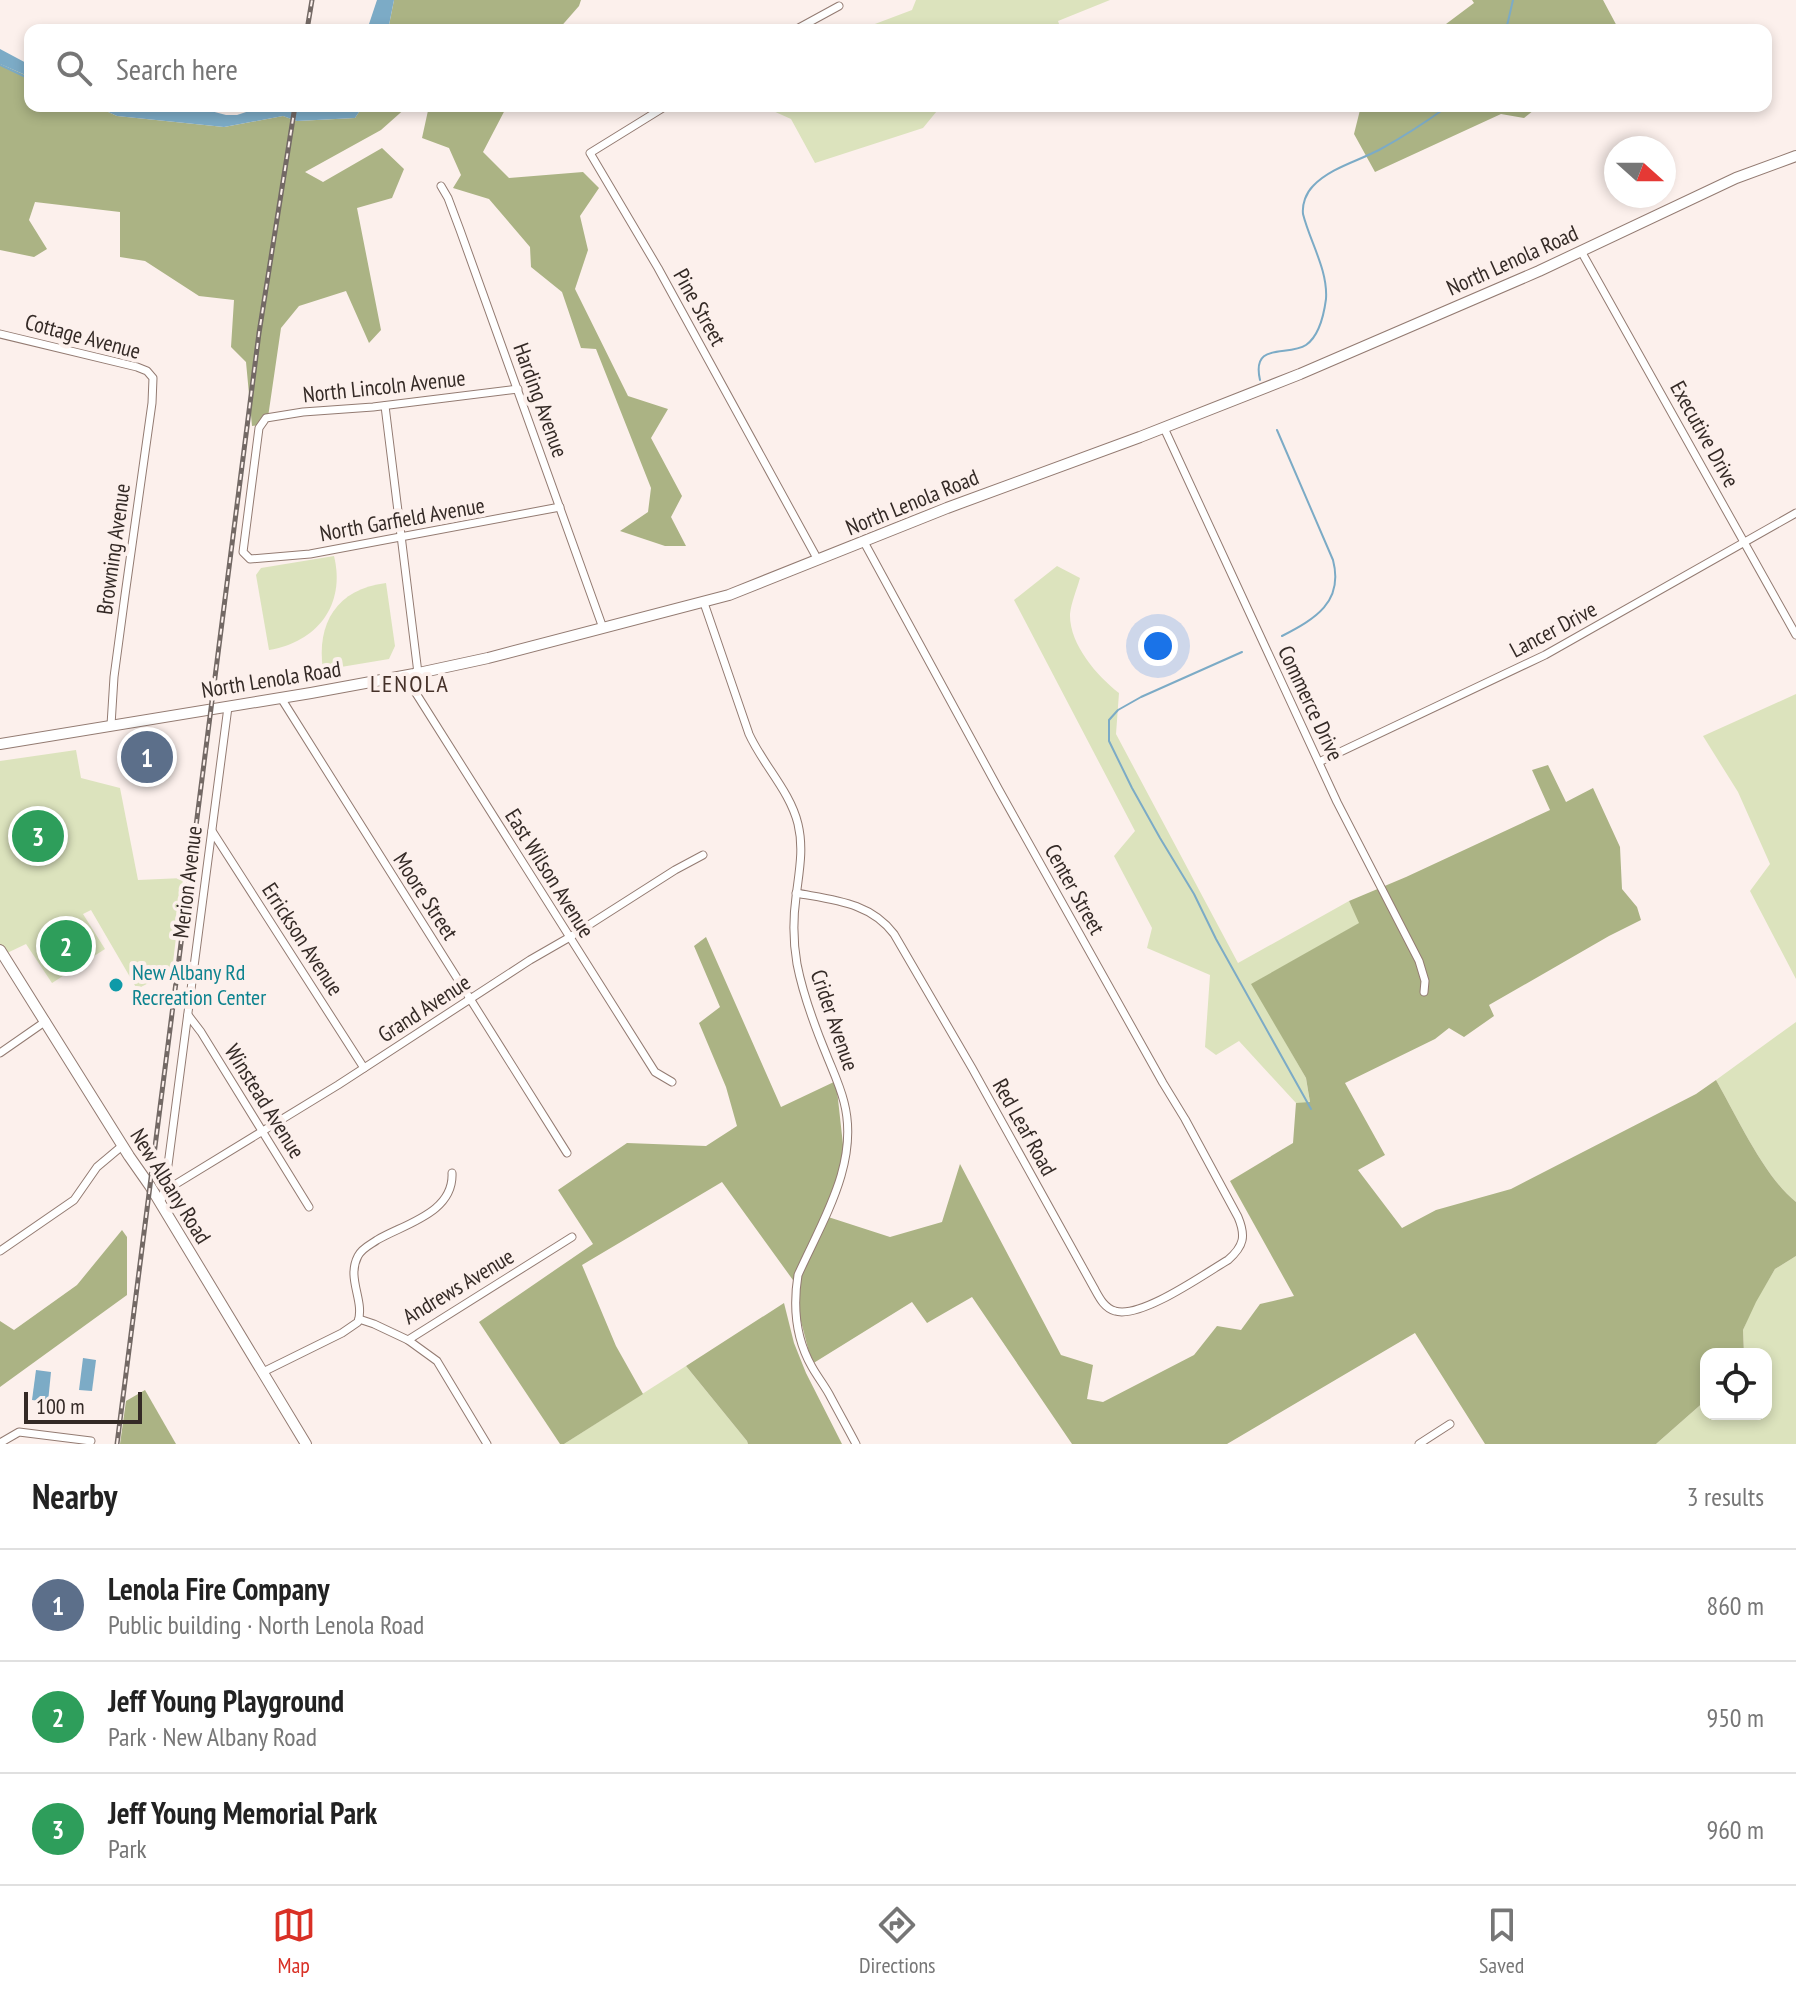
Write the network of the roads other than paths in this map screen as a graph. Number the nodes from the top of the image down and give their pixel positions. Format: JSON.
{"nodes":[{"id":1,"x":839,"y":6,"type":"dead end"},
{"id":2,"x":806,"y":24,"type":"edge"},
{"id":3,"x":656,"y":112,"type":"edge"},
{"id":4,"x":1796,"y":156,"type":"edge"},
{"id":5,"x":441,"y":186,"type":"dead end"},
{"id":6,"x":1581,"y":251,"type":"junction"},
{"id":7,"x":0,"y":334,"type":"edge"},
{"id":8,"x":153,"y":378,"type":"joint"},
{"id":9,"x":518,"y":389,"type":"junction"},
{"id":10,"x":385,"y":406,"type":"junction"},
{"id":11,"x":1164,"y":428,"type":"junction"},
{"id":12,"x":560,"y":507,"type":"junction"},
{"id":13,"x":1796,"y":513,"type":"edge"},
{"id":14,"x":402,"y":536,"type":"junction"},
{"id":15,"x":864,"y":542,"type":"junction"},
{"id":16,"x":1745,"y":543,"type":"junction"},
{"id":17,"x":250,"y":559,"type":"joint"},
{"id":18,"x":818,"y":560,"type":"junction"},
{"id":19,"x":704,"y":603,"type":"junction"},
{"id":20,"x":603,"y":628,"type":"junction"},
{"id":21,"x":1796,"y":635,"type":"edge"},
{"id":22,"x":412,"y":674,"type":"junction"},
{"id":23,"x":281,"y":698,"type":"junction"},
{"id":24,"x":228,"y":707,"type":"junction"},
{"id":25,"x":111,"y":725,"type":"junction"},
{"id":26,"x":0,"y":744,"type":"edge"},
{"id":27,"x":1319,"y":762,"type":"junction"},
{"id":28,"x":211,"y":831,"type":"junction"},
{"id":29,"x":703,"y":855,"type":"dead end"},
{"id":30,"x":796,"y":893,"type":"junction"},
{"id":31,"x":570,"y":937,"type":"junction"},
{"id":32,"x":0,"y":950,"type":"edge"},
{"id":33,"x":1424,"y":992,"type":"dead end"},
{"id":34,"x":471,"y":999,"type":"junction"},
{"id":35,"x":188,"y":1015,"type":"junction"},
{"id":36,"x":46,"y":1021,"type":"junction"},
{"id":37,"x":0,"y":1053,"type":"edge"},
{"id":38,"x":364,"y":1068,"type":"junction"},
{"id":39,"x":672,"y":1082,"type":"dead end"},
{"id":40,"x":263,"y":1131,"type":"junction"},
{"id":41,"x":122,"y":1146,"type":"junction"},
{"id":42,"x":567,"y":1153,"type":"dead end"},
{"id":43,"x":452,"y":1173,"type":"dead end"},
{"id":44,"x":165,"y":1188,"type":"junction"},
{"id":45,"x":160,"y":1204,"type":"junction"},
{"id":46,"x":309,"y":1207,"type":"dead end"},
{"id":47,"x":572,"y":1237,"type":"dead end"},
{"id":48,"x":0,"y":1251,"type":"edge"},
{"id":49,"x":1235,"y":1254,"type":"joint"},
{"id":50,"x":359,"y":1319,"type":"junction"},
{"id":51,"x":408,"y":1340,"type":"junction"},
{"id":52,"x":263,"y":1372,"type":"junction"},
{"id":53,"x":1450,"y":1424,"type":"dead end"},
{"id":54,"x":91,"y":1441,"type":"dead end"},
{"id":55,"x":0,"y":1443,"type":"edge"},
{"id":56,"x":306,"y":1444,"type":"edge"},
{"id":57,"x":487,"y":1444,"type":"edge"},
{"id":58,"x":856,"y":1444,"type":"edge"},
{"id":59,"x":1419,"y":1444,"type":"edge"}],
"edges":[{"from":1,"to":2,"type":"street"},
{"from":3,"to":18,"type":"street","name":"Pine Street"},
{"from":4,"to":6,"type":"main road","name":"North Lenola Road"},
{"from":5,"to":9,"type":"street","name":"Harding Avenue"},
{"from":6,"to":11,"type":"main road","name":"North Lenola Road"},
{"from":6,"to":16,"type":"street","name":"Executive Drive"},
{"from":7,"to":8,"type":"street","name":"Cottage Avenue"},
{"from":8,"to":25,"type":"street","name":"Browning Avenue"},
{"from":9,"to":10,"type":"street","name":"North Lincoln Avenue"},
{"from":9,"to":12,"type":"street","name":"Harding Avenue"},
{"from":10,"to":14,"type":"street"},
{"from":10,"to":17,"type":"street","name":"North Lincoln Avenue"},
{"from":11,"to":15,"type":"main road","name":"North Lenola Road"},
{"from":11,"to":27,"type":"street","name":"Commerce Drive"},
{"from":12,"to":14,"type":"street","name":"North Garfield Avenue"},
{"from":12,"to":20,"type":"street","name":"Harding Avenue"},
{"from":13,"to":16,"type":"street","name":"Lancer Drive"},
{"from":14,"to":17,"type":"street","name":"North Garfield Avenue"},
{"from":14,"to":22,"type":"street"},
{"from":15,"to":18,"type":"main road","name":"North Lenola Road"},
{"from":15,"to":49,"type":"street","name":"Center Street"},
{"from":16,"to":21,"type":"street","name":"Executive Drive"},
{"from":16,"to":27,"type":"street","name":"Lancer Drive"},
{"from":18,"to":19,"type":"main road","name":"North Lenola Road"},
{"from":19,"to":20,"type":"main road","name":"North Lenola Road"},
{"from":19,"to":30,"type":"street","name":"Crider Avenue"},
{"from":20,"to":22,"type":"main road","name":"North Lenola Road"},
{"from":22,"to":23,"type":"main road","name":"North Lenola Road"},
{"from":22,"to":31,"type":"street","name":"East Wilson Avenue"},
{"from":23,"to":24,"type":"main road","name":"North Lenola Road"},
{"from":23,"to":34,"type":"street","name":"Moore Street"},
{"from":24,"to":25,"type":"main road","name":"North Lenola Road"},
{"from":24,"to":28,"type":"street","name":"Merion Avenue"},
{"from":25,"to":26,"type":"main road","name":"North Lenola Road"},
{"from":27,"to":33,"type":"street","name":"Commerce Drive"},
{"from":28,"to":35,"type":"street","name":"Merion Avenue"},
{"from":28,"to":38,"type":"street","name":"Errickson Avenue"},
{"from":29,"to":31,"type":"street","name":"Grand Avenue"},
{"from":30,"to":49,"type":"street","name":"Red Leaf Road"},
{"from":30,"to":58,"type":"street","name":"Crider Avenue"},
{"from":31,"to":34,"type":"street","name":"Grand Avenue"},
{"from":31,"to":39,"type":"street","name":"East Wilson Avenue"},
{"from":32,"to":36,"type":"main road","name":"New Albany Road"},
{"from":34,"to":38,"type":"street","name":"Grand Avenue"},
{"from":34,"to":42,"type":"street","name":"Moore Street"},
{"from":35,"to":40,"type":"street","name":"Winstead Avenue"},
{"from":35,"to":44,"type":"street","name":"Merion Avenue"},
{"from":36,"to":37,"type":"street"},
{"from":36,"to":41,"type":"main road","name":"New Albany Road"},
{"from":38,"to":40,"type":"street","name":"Grand Avenue"},
{"from":40,"to":44,"type":"street","name":"Grand Avenue"},
{"from":40,"to":46,"type":"street","name":"Winstead Avenue"},
{"from":41,"to":45,"type":"main road","name":"New Albany Road"},
{"from":41,"to":48,"type":"street"},
{"from":43,"to":50,"type":"street"},
{"from":44,"to":45,"type":"street","name":"Merion Avenue"},
{"from":45,"to":52,"type":"main road","name":"New Albany Road"},
{"from":47,"to":51,"type":"street","name":"Andrews Avenue"},
{"from":50,"to":51,"type":"street","name":"Andrews Avenue"},
{"from":50,"to":52,"type":"street"},
{"from":51,"to":57,"type":"street"},
{"from":52,"to":56,"type":"main road","name":"New Albany Road"},
{"from":53,"to":59,"type":"street"},
{"from":54,"to":55,"type":"street"}]}
